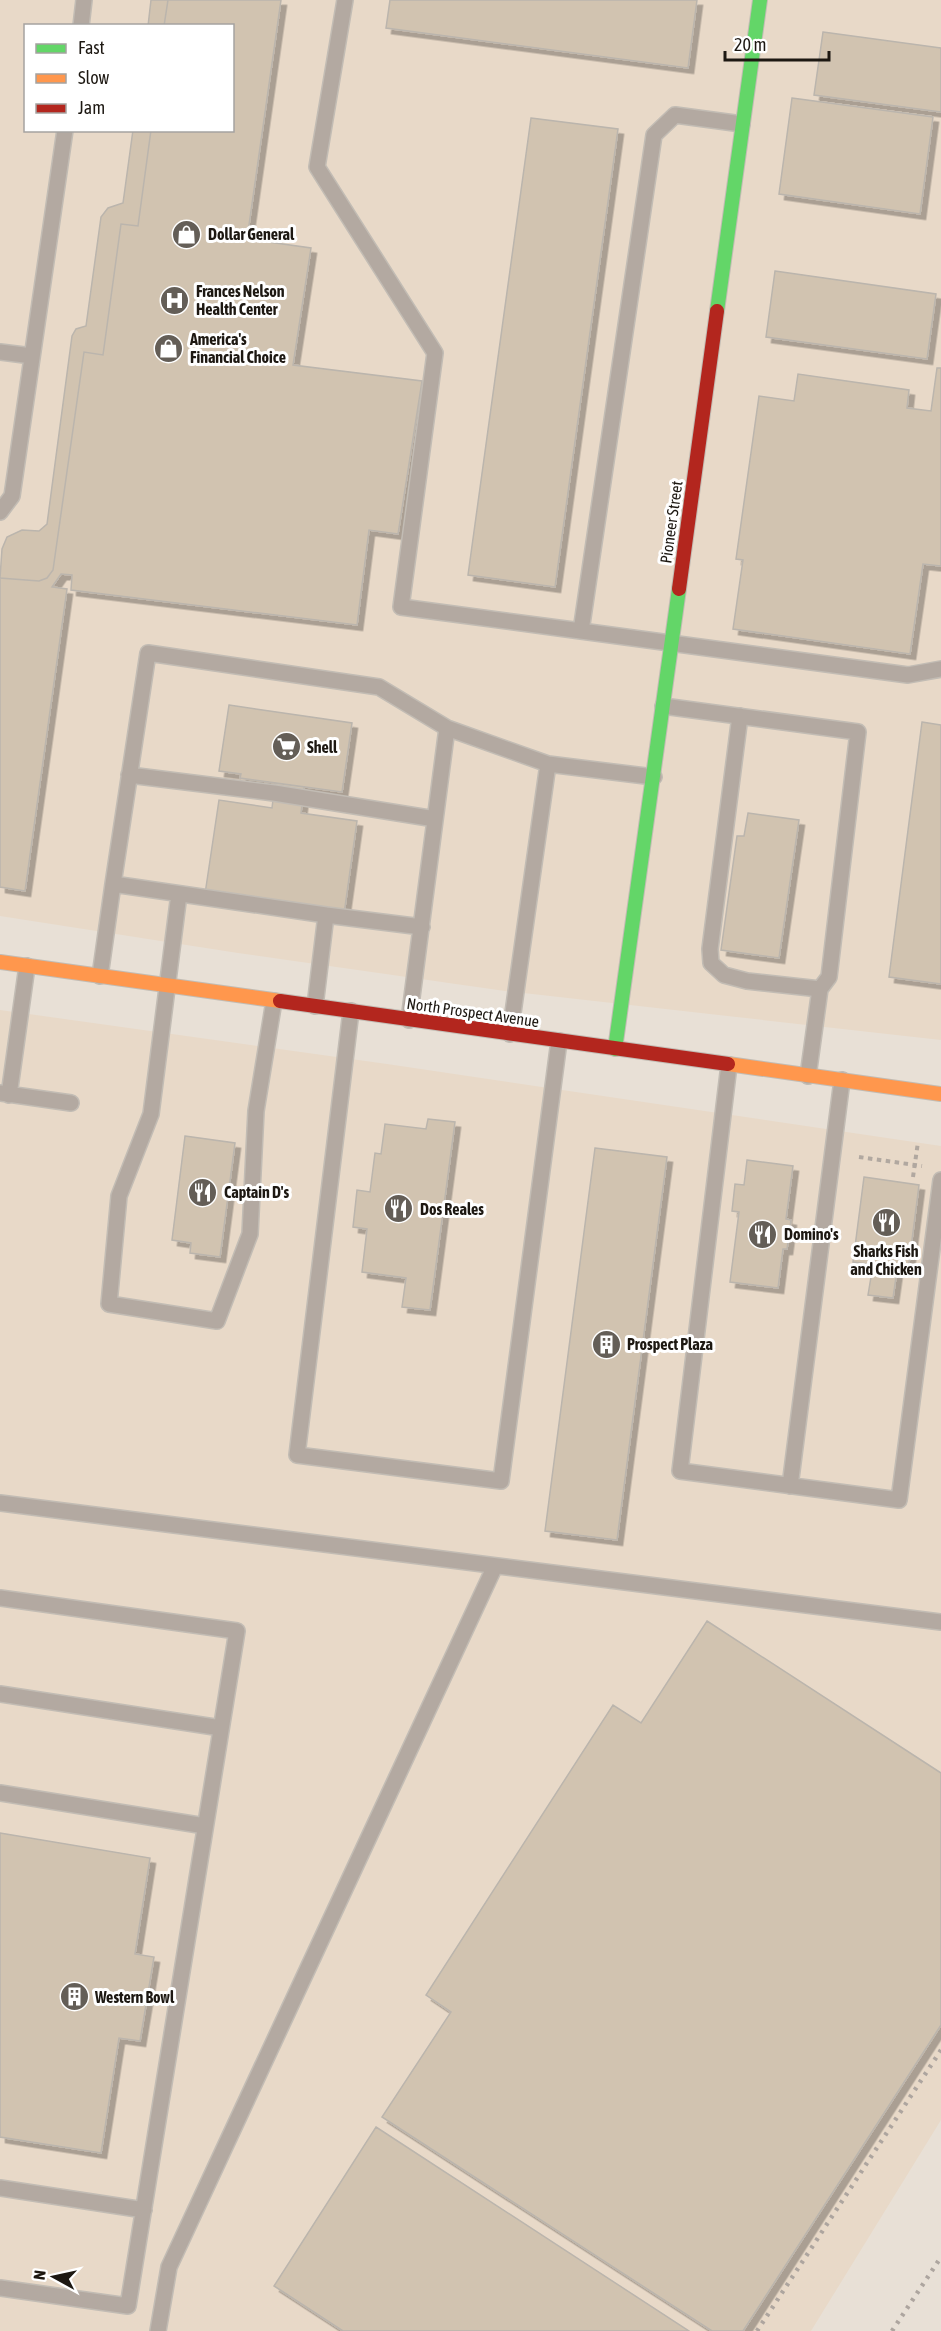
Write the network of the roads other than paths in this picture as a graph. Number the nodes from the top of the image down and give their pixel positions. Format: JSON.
{"nodes":[{"id":1,"x":84,"y":0,"type":"edge"},
{"id":2,"x":345,"y":0,"type":"edge"},
{"id":3,"x":760,"y":0,"type":"edge"},
{"id":4,"x":81,"y":24,"type":"edge"},
{"id":5,"x":742,"y":124,"type":"junction"},
{"id":6,"x":65,"y":132,"type":"edge"},
{"id":7,"x":0,"y":352,"type":"edge"},
{"id":8,"x":32,"y":356,"type":"junction"},
{"id":9,"x":0,"y":512,"type":"edge"},
{"id":10,"x":581,"y":632,"type":"junction"},
{"id":11,"x":672,"y":643,"type":"junction"},
{"id":12,"x":941,"y":669,"type":"edge"},
{"id":13,"x":663,"y":706,"type":"junction"},
{"id":14,"x":740,"y":716,"type":"junction"},
{"id":15,"x":447,"y":728,"type":"junction"},
{"id":16,"x":548,"y":764,"type":"junction"},
{"id":17,"x":129,"y":776,"type":"junction"},
{"id":18,"x":654,"y":777,"type":"junction"},
{"id":19,"x":435,"y":819,"type":"junction"},
{"id":20,"x":113,"y":884,"type":"junction"},
{"id":21,"x":179,"y":894,"type":"junction"},
{"id":22,"x":326,"y":915,"type":"junction"},
{"id":23,"x":422,"y":927,"type":"junction"},
{"id":24,"x":0,"y":962,"type":"edge"},
{"id":25,"x":27,"y":966,"type":"junction"},
{"id":26,"x":100,"y":976,"type":"junction"},
{"id":27,"x":167,"y":986,"type":"junction"},
{"id":28,"x":820,"y":989,"type":"junction"},
{"id":29,"x":274,"y":1000,"type":"junction"},
{"id":30,"x":315,"y":1006,"type":"junction"},
{"id":31,"x":351,"y":1011,"type":"junction"},
{"id":32,"x":409,"y":1020,"type":"junction"},
{"id":33,"x":510,"y":1034,"type":"junction"},
{"id":34,"x":559,"y":1041,"type":"junction"},
{"id":35,"x":615,"y":1048,"type":"junction"},
{"id":36,"x":729,"y":1065,"type":"junction"},
{"id":37,"x":808,"y":1076,"type":"junction"},
{"id":38,"x":842,"y":1080,"type":"junction"},
{"id":39,"x":4,"y":1094,"type":"edge"},
{"id":40,"x":941,"y":1094,"type":"edge"},
{"id":41,"x":71,"y":1103,"type":"dead end"},
{"id":42,"x":941,"y":1180,"type":"edge"},
{"id":43,"x":790,"y":1486,"type":"junction"},
{"id":44,"x":0,"y":1503,"type":"edge"},
{"id":45,"x":495,"y":1566,"type":"junction"},
{"id":46,"x":0,"y":1598,"type":"edge"},
{"id":47,"x":941,"y":1622,"type":"edge"},
{"id":48,"x":0,"y":1694,"type":"edge"},
{"id":49,"x":221,"y":1728,"type":"junction"},
{"id":50,"x":0,"y":1793,"type":"edge"},
{"id":51,"x":205,"y":1826,"type":"junction"},
{"id":52,"x":0,"y":2188,"type":"edge"},
{"id":53,"x":144,"y":2210,"type":"junction"},
{"id":54,"x":0,"y":2288,"type":"edge"},
{"id":55,"x":158,"y":2331,"type":"edge"}],
"edges":[{"from":1,"to":4,"type":"lane"},
{"from":2,"to":10,"type":"lane"},
{"from":3,"to":5,"type":"street","name":"Pioneer Street"},
{"from":5,"to":10,"type":"lane"},
{"from":5,"to":11,"type":"street","name":"Pioneer Street"},
{"from":6,"to":8,"type":"lane"},
{"from":7,"to":8,"type":"lane"},
{"from":8,"to":9,"type":"lane"},
{"from":10,"to":11,"type":"lane"},
{"from":11,"to":12,"type":"lane"},
{"from":11,"to":13,"type":"street","name":"Pioneer Street"},
{"from":13,"to":14,"type":"lane"},
{"from":13,"to":18,"type":"street","name":"Pioneer Street"},
{"from":14,"to":28,"type":"lane"},
{"from":14,"to":28,"type":"lane"},
{"from":15,"to":16,"type":"lane"},
{"from":15,"to":17,"type":"lane"},
{"from":15,"to":19,"type":"lane"},
{"from":16,"to":18,"type":"lane"},
{"from":16,"to":33,"type":"lane"},
{"from":17,"to":19,"type":"lane"},
{"from":17,"to":20,"type":"lane"},
{"from":18,"to":35,"type":"street","name":"Pioneer Street"},
{"from":19,"to":23,"type":"lane"},
{"from":20,"to":21,"type":"lane"},
{"from":20,"to":26,"type":"lane"},
{"from":21,"to":22,"type":"lane"},
{"from":21,"to":27,"type":"lane"},
{"from":22,"to":23,"type":"lane"},
{"from":22,"to":30,"type":"lane"},
{"from":23,"to":32,"type":"lane"},
{"from":24,"to":25,"type":"street","name":"North Prospect Avenue"},
{"from":25,"to":26,"type":"street","name":"North Prospect Avenue"},
{"from":25,"to":39,"type":"lane"},
{"from":26,"to":27,"type":"street","name":"North Prospect Avenue"},
{"from":27,"to":29,"type":"street","name":"North Prospect Avenue"},
{"from":27,"to":29,"type":"lane"},
{"from":28,"to":37,"type":"lane"},
{"from":29,"to":30,"type":"street","name":"North Prospect Avenue"},
{"from":30,"to":31,"type":"street","name":"North Prospect Avenue"},
{"from":31,"to":32,"type":"street","name":"North Prospect Avenue"},
{"from":31,"to":34,"type":"lane"},
{"from":32,"to":33,"type":"street","name":"North Prospect Avenue"},
{"from":33,"to":34,"type":"street","name":"North Prospect Avenue"},
{"from":34,"to":35,"type":"street","name":"North Prospect Avenue"},
{"from":35,"to":36,"type":"street","name":"North Prospect Avenue"},
{"from":36,"to":37,"type":"street","name":"North Prospect Avenue"},
{"from":36,"to":43,"type":"lane"},
{"from":37,"to":38,"type":"street","name":"North Prospect Avenue"},
{"from":38,"to":40,"type":"street","name":"North Prospect Avenue"},
{"from":38,"to":43,"type":"lane"},
{"from":39,"to":41,"type":"lane"},
{"from":42,"to":43,"type":"lane"},
{"from":44,"to":45,"type":"lane"},
{"from":45,"to":47,"type":"lane"},
{"from":45,"to":55,"type":"lane"},
{"from":46,"to":49,"type":"lane"},
{"from":48,"to":49,"type":"lane"},
{"from":49,"to":51,"type":"lane"},
{"from":50,"to":51,"type":"lane"},
{"from":51,"to":53,"type":"lane"},
{"from":52,"to":53,"type":"lane"},
{"from":53,"to":54,"type":"lane"}]}
